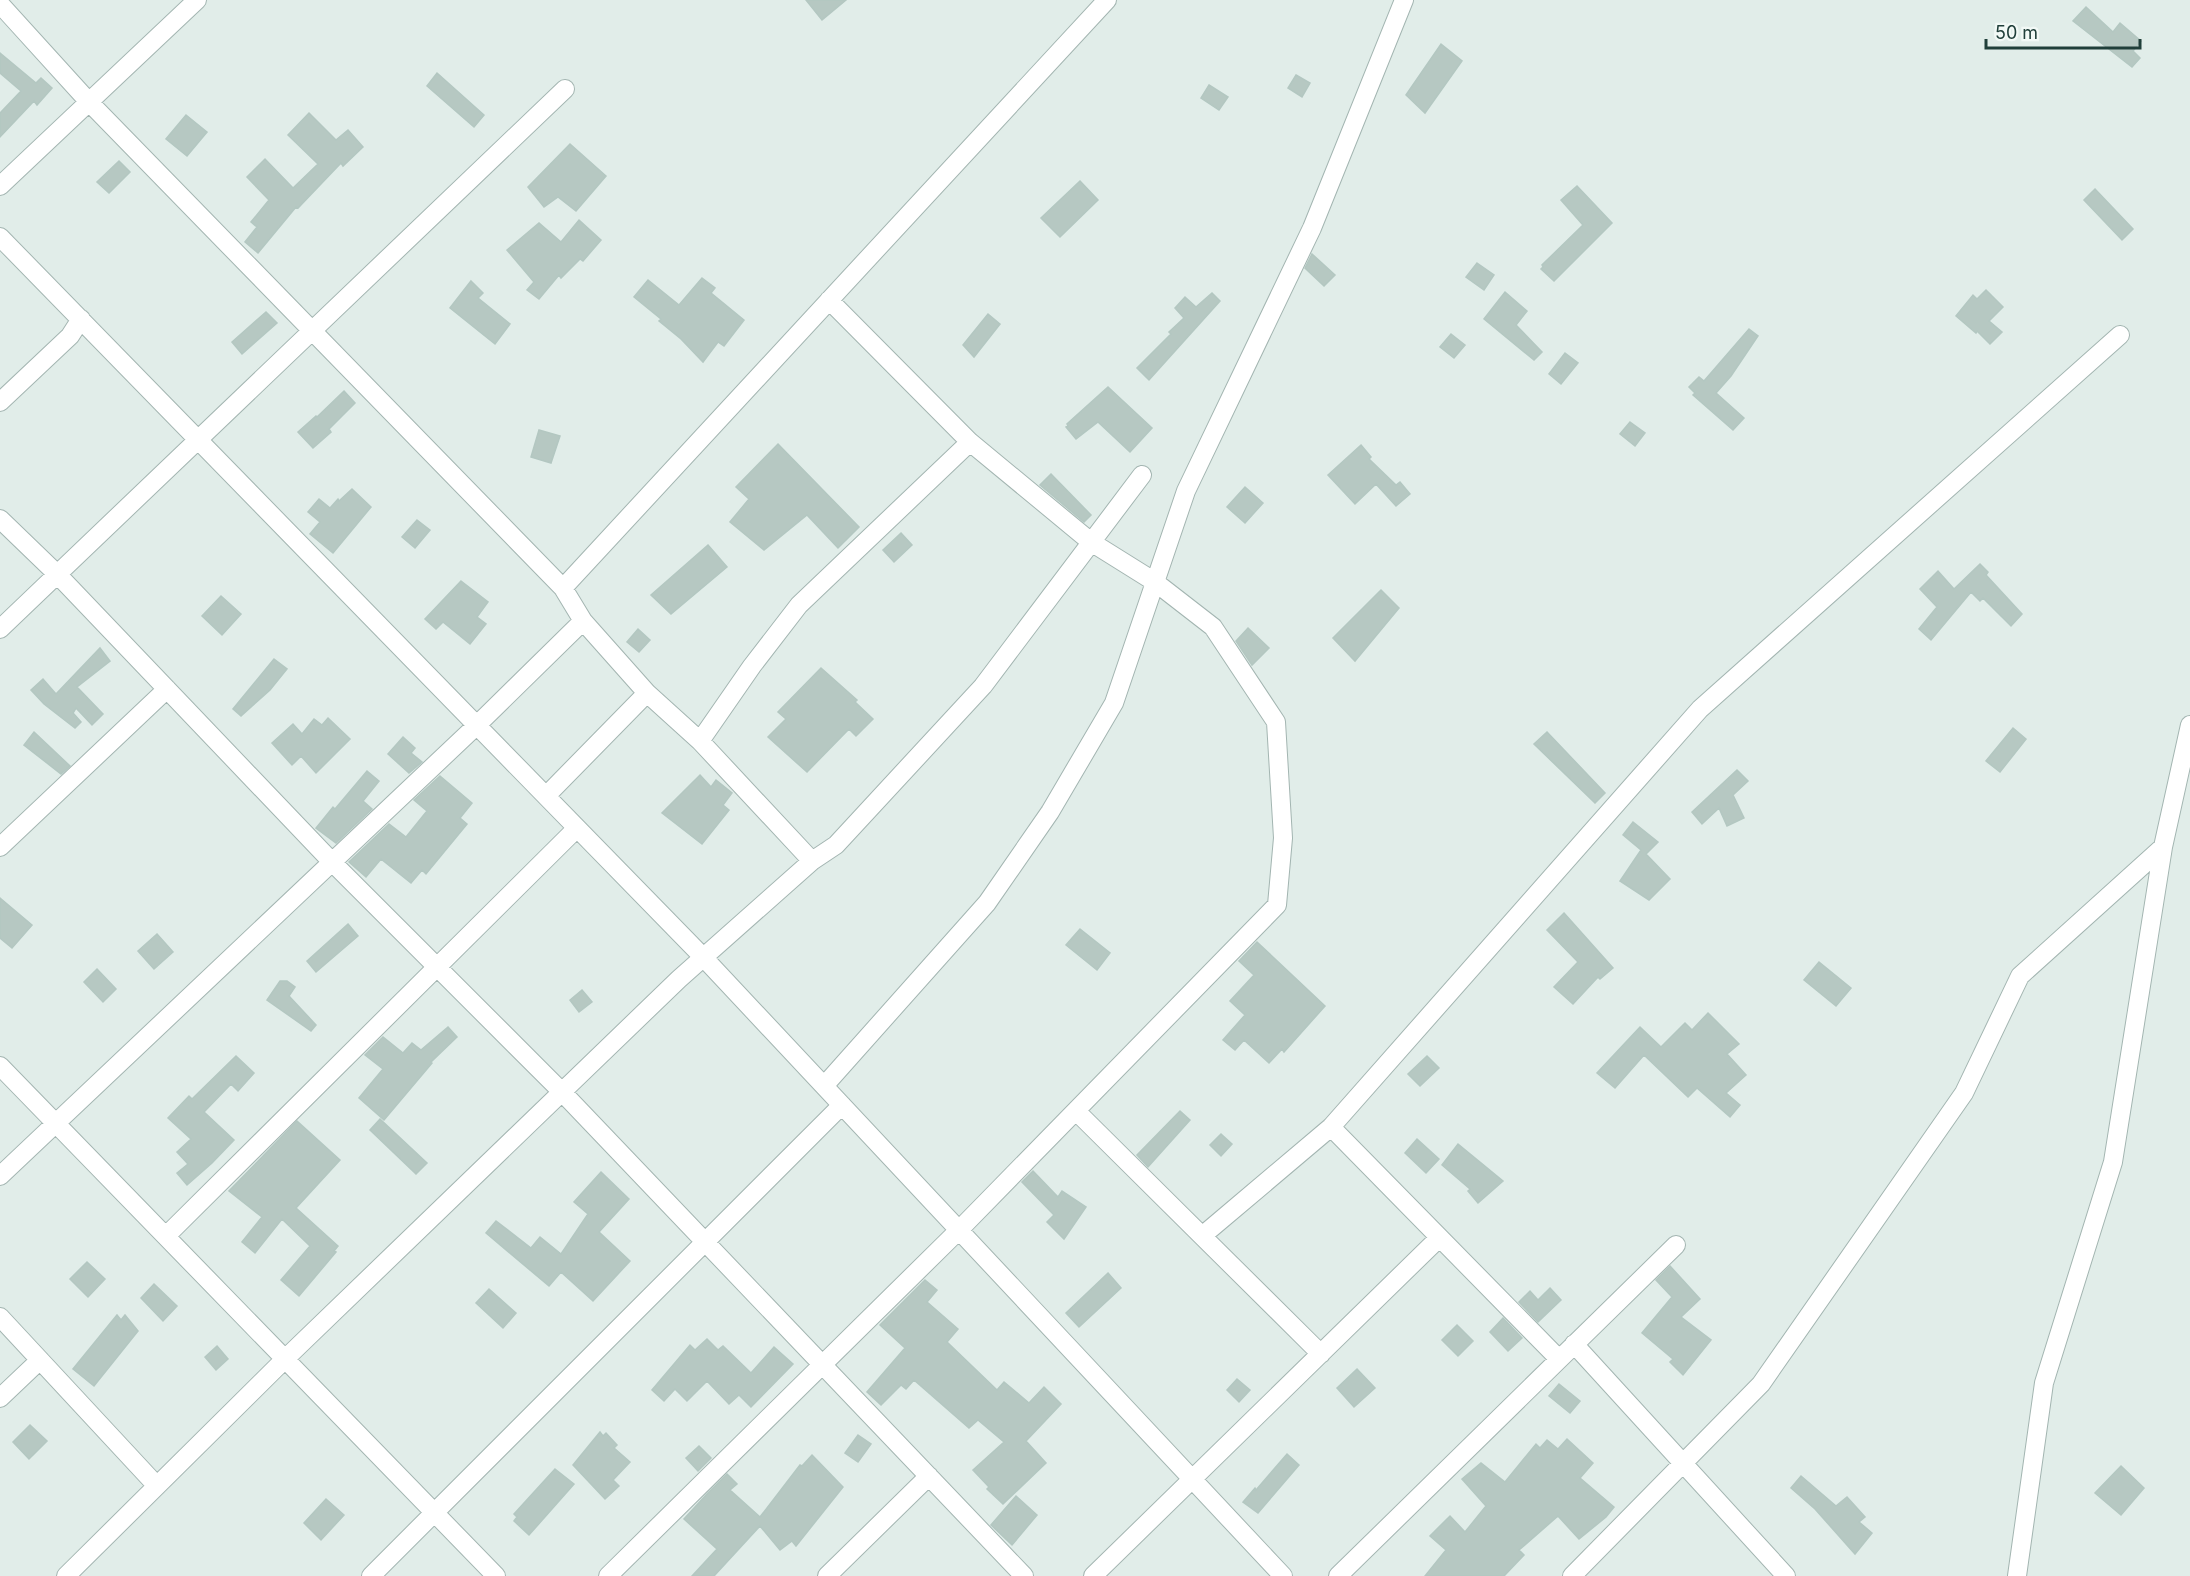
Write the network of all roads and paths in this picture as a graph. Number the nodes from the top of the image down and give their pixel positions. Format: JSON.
{"nodes":[{"id":1,"x":197,"y":0,"type":"edge"},
{"id":2,"x":1107,"y":0,"type":"edge"},
{"id":3,"x":1404,"y":0,"type":"edge"},
{"id":4,"x":0,"y":4,"type":"edge"},
{"id":5,"x":565,"y":88,"type":"dead end"},
{"id":6,"x":89,"y":102,"type":"junction"},
{"id":7,"x":0,"y":186,"type":"edge"},
{"id":8,"x":0,"y":237,"type":"edge"},
{"id":9,"x":829,"y":300,"type":"junction"},
{"id":10,"x":81,"y":319,"type":"junction"},
{"id":11,"x":311,"y":331,"type":"junction"},
{"id":12,"x":2120,"y":335,"type":"dead end"},
{"id":13,"x":0,"y":402,"type":"edge"},
{"id":14,"x":198,"y":440,"type":"junction"},
{"id":15,"x":970,"y":442,"type":"junction"},
{"id":16,"x":1142,"y":475,"type":"dead end"},
{"id":17,"x":0,"y":519,"type":"edge"},
{"id":18,"x":1092,"y":542,"type":"junction"},
{"id":19,"x":57,"y":574,"type":"junction"},
{"id":20,"x":1155,"y":582,"type":"junction"},
{"id":21,"x":562,"y":588,"type":"junction"},
{"id":22,"x":583,"y":621,"type":"junction"},
{"id":23,"x":0,"y":629,"type":"edge"},
{"id":24,"x":167,"y":689,"type":"junction"},
{"id":25,"x":647,"y":693,"type":"junction"},
{"id":26,"x":477,"y":725,"type":"junction"},
{"id":27,"x":2190,"y":725,"type":"edge"},
{"id":28,"x":700,"y":741,"type":"junction"},
{"id":29,"x":546,"y":796,"type":"junction"},
{"id":30,"x":577,"y":828,"type":"junction"},
{"id":31,"x":2163,"y":847,"type":"junction"},
{"id":32,"x":0,"y":848,"type":"edge"},
{"id":33,"x":812,"y":861,"type":"junction"},
{"id":34,"x":332,"y":862,"type":"junction"},
{"id":35,"x":704,"y":958,"type":"junction"},
{"id":36,"x":437,"y":967,"type":"junction"},
{"id":37,"x":0,"y":1066,"type":"edge"},
{"id":38,"x":824,"y":1086,"type":"junction"},
{"id":39,"x":562,"y":1092,"type":"junction"},
{"id":40,"x":842,"y":1105,"type":"junction"},
{"id":41,"x":1076,"y":1111,"type":"junction"},
{"id":42,"x":55,"y":1123,"type":"junction"},
{"id":43,"x":1331,"y":1127,"type":"junction"},
{"id":44,"x":0,"y":1176,"type":"edge"},
{"id":45,"x":959,"y":1230,"type":"junction"},
{"id":46,"x":166,"y":1236,"type":"junction"},
{"id":47,"x":1202,"y":1236,"type":"junction"},
{"id":48,"x":1439,"y":1238,"type":"junction"},
{"id":49,"x":705,"y":1242,"type":"junction"},
{"id":50,"x":1676,"y":1245,"type":"dead end"},
{"id":51,"x":0,"y":1317,"type":"edge"},
{"id":52,"x":1574,"y":1344,"type":"junction"},
{"id":53,"x":1321,"y":1354,"type":"junction"},
{"id":54,"x":285,"y":1359,"type":"junction"},
{"id":55,"x":1559,"y":1359,"type":"junction"},
{"id":56,"x":40,"y":1360,"type":"junction"},
{"id":57,"x":823,"y":1365,"type":"junction"},
{"id":58,"x":0,"y":1398,"type":"edge"},
{"id":59,"x":1683,"y":1463,"type":"junction"},
{"id":60,"x":929,"y":1476,"type":"junction"},
{"id":61,"x":1193,"y":1479,"type":"junction"},
{"id":62,"x":157,"y":1486,"type":"junction"},
{"id":63,"x":435,"y":1513,"type":"junction"},
{"id":64,"x":66,"y":1576,"type":"edge"},
{"id":65,"x":371,"y":1576,"type":"edge"},
{"id":66,"x":496,"y":1576,"type":"edge"},
{"id":67,"x":608,"y":1576,"type":"edge"},
{"id":68,"x":827,"y":1576,"type":"edge"},
{"id":69,"x":1024,"y":1576,"type":"edge"},
{"id":70,"x":1093,"y":1576,"type":"edge"},
{"id":71,"x":1283,"y":1576,"type":"edge"},
{"id":72,"x":1338,"y":1576,"type":"edge"},
{"id":73,"x":1572,"y":1576,"type":"edge"},
{"id":74,"x":1786,"y":1576,"type":"edge"},
{"id":75,"x":2016,"y":1576,"type":"edge"}],
"edges":[{"from":1,"to":6,"type":"street"},
{"from":2,"to":9,"type":"street"},
{"from":3,"to":20,"type":"street"},
{"from":4,"to":6,"type":"street"},
{"from":5,"to":11,"type":"street"},
{"from":6,"to":7,"type":"street"},
{"from":6,"to":11,"type":"street"},
{"from":8,"to":10,"type":"street"},
{"from":9,"to":15,"type":"street"},
{"from":9,"to":21,"type":"street"},
{"from":10,"to":13,"type":"street"},
{"from":10,"to":14,"type":"street"},
{"from":11,"to":14,"type":"street"},
{"from":11,"to":21,"type":"street"},
{"from":12,"to":43,"type":"street"},
{"from":14,"to":19,"type":"street"},
{"from":14,"to":26,"type":"street"},
{"from":15,"to":18,"type":"street"},
{"from":15,"to":28,"type":"street"},
{"from":16,"to":18,"type":"street"},
{"from":17,"to":19,"type":"street"},
{"from":18,"to":20,"type":"street"},
{"from":18,"to":33,"type":"street"},
{"from":19,"to":23,"type":"street"},
{"from":19,"to":24,"type":"street"},
{"from":20,"to":38,"type":"street"},
{"from":20,"to":41,"type":"street"},
{"from":21,"to":22,"type":"street"},
{"from":22,"to":25,"type":"street"},
{"from":22,"to":26,"type":"street"},
{"from":24,"to":32,"type":"street"},
{"from":24,"to":34,"type":"street"},
{"from":25,"to":28,"type":"street"},
{"from":25,"to":29,"type":"street"},
{"from":26,"to":29,"type":"street"},
{"from":26,"to":34,"type":"street"},
{"from":27,"to":31,"type":"street"},
{"from":28,"to":33,"type":"street"},
{"from":29,"to":30,"type":"street"},
{"from":30,"to":35,"type":"street"},
{"from":30,"to":36,"type":"street"},
{"from":31,"to":59,"type":"street"},
{"from":31,"to":75,"type":"street"},
{"from":33,"to":35,"type":"street"},
{"from":34,"to":36,"type":"street"},
{"from":34,"to":42,"type":"street"},
{"from":35,"to":38,"type":"street"},
{"from":35,"to":39,"type":"street"},
{"from":36,"to":39,"type":"street"},
{"from":36,"to":46,"type":"street"},
{"from":37,"to":42,"type":"street"},
{"from":38,"to":40,"type":"street"},
{"from":39,"to":49,"type":"street"},
{"from":39,"to":54,"type":"street"},
{"from":40,"to":45,"type":"street"},
{"from":40,"to":49,"type":"street"},
{"from":41,"to":45,"type":"street"},
{"from":41,"to":47,"type":"street"},
{"from":42,"to":44,"type":"street"},
{"from":42,"to":46,"type":"street"},
{"from":43,"to":47,"type":"street"},
{"from":43,"to":48,"type":"street"},
{"from":45,"to":57,"type":"street"},
{"from":45,"to":61,"type":"street"},
{"from":46,"to":54,"type":"street"},
{"from":47,"to":53,"type":"street"},
{"from":48,"to":53,"type":"street"},
{"from":48,"to":55,"type":"street"},
{"from":49,"to":57,"type":"street"},
{"from":49,"to":63,"type":"street"},
{"from":50,"to":52,"type":"street"},
{"from":51,"to":56,"type":"street"},
{"from":52,"to":55,"type":"street"},
{"from":52,"to":59,"type":"street"},
{"from":53,"to":61,"type":"street"},
{"from":54,"to":62,"type":"street"},
{"from":54,"to":63,"type":"street"},
{"from":55,"to":72,"type":"street"},
{"from":56,"to":58,"type":"street"},
{"from":56,"to":62,"type":"street"},
{"from":57,"to":60,"type":"street"},
{"from":57,"to":67,"type":"street"},
{"from":59,"to":73,"type":"street"},
{"from":59,"to":74,"type":"street"},
{"from":60,"to":68,"type":"street"},
{"from":60,"to":69,"type":"street"},
{"from":61,"to":70,"type":"street"},
{"from":61,"to":71,"type":"street"},
{"from":62,"to":64,"type":"street"},
{"from":63,"to":65,"type":"street"},
{"from":63,"to":66,"type":"street"}]}
